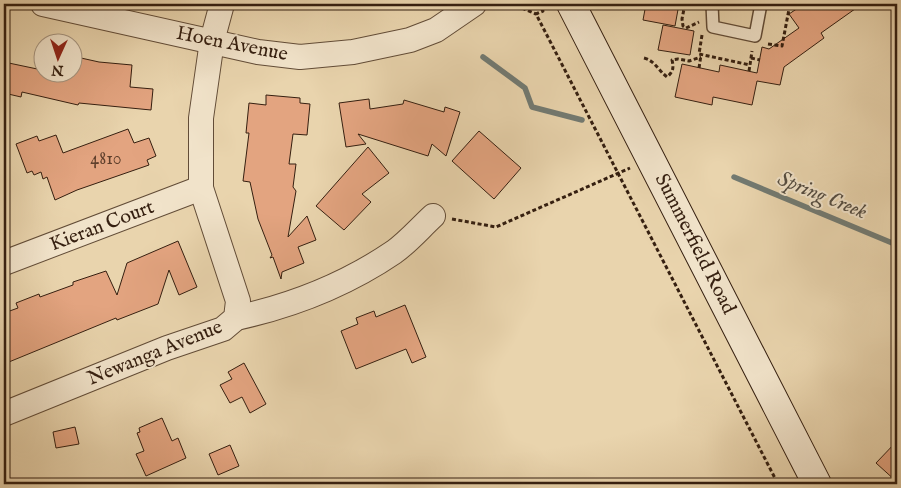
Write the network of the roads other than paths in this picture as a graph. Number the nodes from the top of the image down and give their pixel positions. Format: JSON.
{"nodes":[{"id":1,"x":42,"y":4,"type":"edge"},
{"id":2,"x":222,"y":4,"type":"edge"},
{"id":3,"x":474,"y":4,"type":"edge"},
{"id":4,"x":571,"y":4,"type":"edge"},
{"id":5,"x":712,"y":4,"type":"edge"},
{"id":6,"x":761,"y":4,"type":"edge"},
{"id":7,"x":212,"y":41,"type":"junction"},
{"id":8,"x":201,"y":188,"type":"junction"},
{"id":9,"x":433,"y":216,"type":"road end"},
{"id":10,"x":4,"y":264,"type":"edge"},
{"id":11,"x":236,"y":318,"type":"junction"},
{"id":12,"x":4,"y":414,"type":"edge"},
{"id":13,"x":817,"y":484,"type":"edge"}],
"edges":[{"from":1,"to":7,"type":"street","name":"Hoen Avenue"},
{"from":2,"to":7,"type":"street","name":"Newanga Avenue"},
{"from":3,"to":7,"type":"street","name":"Hoen Avenue"},
{"from":4,"to":13,"type":"street","name":"Summerfield Road"},
{"from":5,"to":6,"type":"lane"},
{"from":7,"to":8,"type":"street","name":"Newanga Avenue"},
{"from":8,"to":10,"type":"street","name":"Kieran Court"},
{"from":8,"to":11,"type":"street","name":"Newanga Avenue"},
{"from":9,"to":11,"type":"street"},
{"from":11,"to":12,"type":"street","name":"Newanga Avenue"}]}
